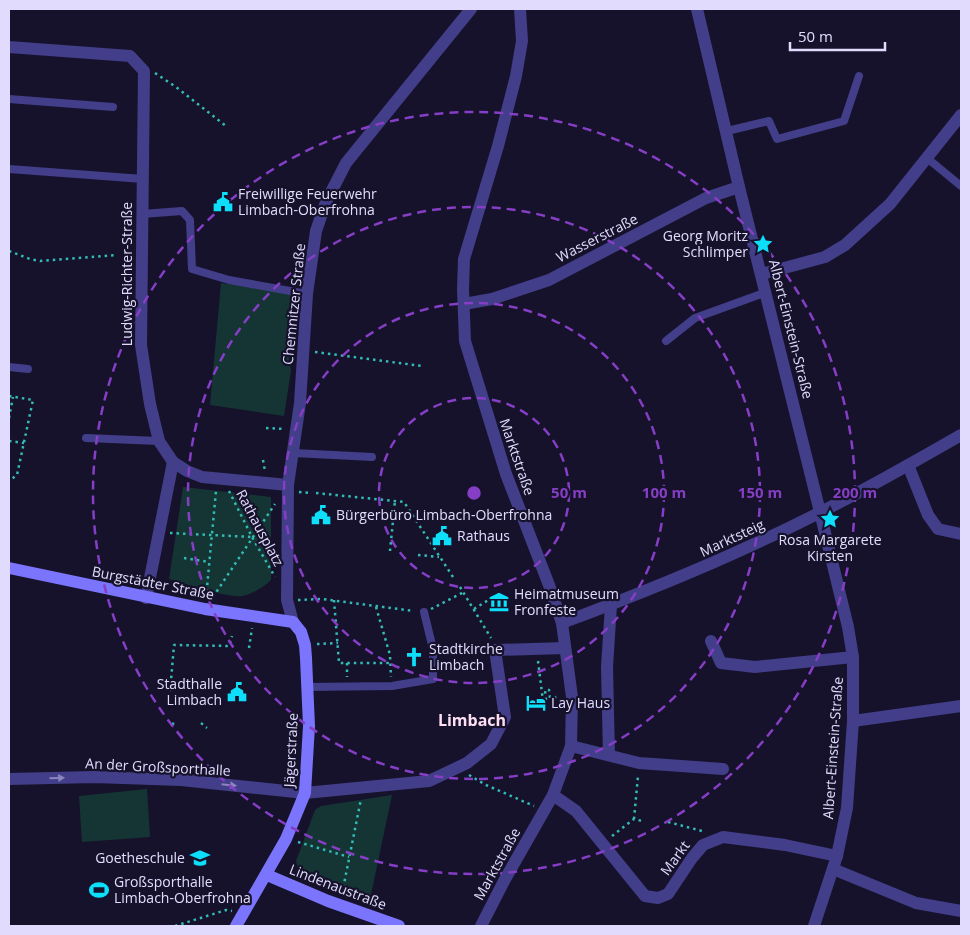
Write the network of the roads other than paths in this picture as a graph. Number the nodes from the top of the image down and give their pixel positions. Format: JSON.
{"nodes":[{"id":1,"x":471,"y":9,"type":"edge"},
{"id":2,"x":520,"y":9,"type":"edge"},
{"id":3,"x":697,"y":9,"type":"edge"},
{"id":4,"x":9,"y":47,"type":"edge"},
{"id":5,"x":859,"y":76,"type":"dead end"},
{"id":6,"x":9,"y":99,"type":"edge"},
{"id":7,"x":113,"y":107,"type":"dead end"},
{"id":8,"x":961,"y":115,"type":"edge"},
{"id":9,"x":727,"y":130,"type":"junction"},
{"id":10,"x":927,"y":158,"type":"junction"},
{"id":11,"x":9,"y":169,"type":"edge"},
{"id":12,"x":143,"y":179,"type":"junction"},
{"id":13,"x":961,"y":186,"type":"edge"},
{"id":14,"x":739,"y":187,"type":"junction"},
{"id":15,"x":142,"y":214,"type":"junction"},
{"id":16,"x":762,"y":274,"type":"junction"},
{"id":17,"x":767,"y":292,"type":"junction"},
{"id":18,"x":307,"y":294,"type":"junction"},
{"id":19,"x":464,"y":304,"type":"junction"},
{"id":20,"x":666,"y":341,"type":"dead end"},
{"id":21,"x":9,"y":367,"type":"edge"},
{"id":22,"x":28,"y":368,"type":"dead end"},
{"id":23,"x":961,"y":435,"type":"edge"},
{"id":24,"x":86,"y":438,"type":"dead end"},
{"id":25,"x":160,"y":442,"type":"junction"},
{"id":26,"x":294,"y":452,"type":"junction"},
{"id":27,"x":372,"y":457,"type":"dead end"},
{"id":28,"x":172,"y":462,"type":"junction"},
{"id":29,"x":908,"y":465,"type":"junction"},
{"id":30,"x":288,"y":485,"type":"junction"},
{"id":31,"x":820,"y":512,"type":"junction"},
{"id":32,"x":961,"y":534,"type":"edge"},
{"id":33,"x":9,"y":568,"type":"edge"},
{"id":34,"x":146,"y":598,"type":"junction"},
{"id":35,"x":611,"y":605,"type":"junction"},
{"id":36,"x":424,"y":612,"type":"road end"},
{"id":37,"x":293,"y":622,"type":"junction"},
{"id":38,"x":562,"y":623,"type":"junction"},
{"id":39,"x":711,"y":641,"type":"dead end"},
{"id":40,"x":565,"y":648,"type":"junction"},
{"id":41,"x":853,"y":657,"type":"junction"},
{"id":42,"x":307,"y":687,"type":"junction"},
{"id":43,"x":961,"y":706,"type":"edge"},
{"id":44,"x":853,"y":721,"type":"junction"},
{"id":45,"x":571,"y":746,"type":"junction"},
{"id":46,"x":609,"y":755,"type":"junction"},
{"id":47,"x":723,"y":769,"type":"dead end"},
{"id":48,"x":9,"y":780,"type":"edge"},
{"id":49,"x":305,"y":792,"type":"junction"},
{"id":50,"x":553,"y":796,"type":"junction"},
{"id":51,"x":837,"y":856,"type":"junction"},
{"id":52,"x":833,"y":869,"type":"junction"},
{"id":53,"x":267,"y":875,"type":"junction"},
{"id":54,"x":961,"y":911,"type":"edge"},
{"id":55,"x":236,"y":926,"type":"edge"},
{"id":56,"x":399,"y":926,"type":"edge"},
{"id":57,"x":481,"y":926,"type":"edge"},
{"id":58,"x":814,"y":926,"type":"edge"}],
"edges":[{"from":1,"to":18,"type":"street","name":"Chemnitzer Straße"},
{"from":2,"to":19,"type":"street","name":"Marktstraße"},
{"from":3,"to":9,"type":"street","name":"Albert-Einstein-Straße"},
{"from":4,"to":12,"type":"street","name":"Ludwig-Richter-Straße"},
{"from":5,"to":9,"type":"lane"},
{"from":6,"to":7,"type":"lane"},
{"from":8,"to":10,"type":"street"},
{"from":9,"to":14,"type":"street","name":"Albert-Einstein-Straße"},
{"from":10,"to":13,"type":"lane"},
{"from":10,"to":16,"type":"street"},
{"from":11,"to":12,"type":"lane"},
{"from":12,"to":15,"type":"street","name":"Ludwig-Richter-Straße"},
{"from":14,"to":16,"type":"street","name":"Albert-Einstein-Straße"},
{"from":14,"to":19,"type":"street","name":"Wasserstraße"},
{"from":15,"to":18,"type":"lane"},
{"from":15,"to":25,"type":"street","name":"Ludwig-Richter-Straße"},
{"from":16,"to":17,"type":"street","name":"Albert-Einstein-Straße"},
{"from":17,"to":20,"type":"lane"},
{"from":17,"to":31,"type":"street","name":"Albert-Einstein-Straße"},
{"from":18,"to":26,"type":"street","name":"Chemnitzer Straße"},
{"from":19,"to":38,"type":"street","name":"Marktstraße"},
{"from":21,"to":22,"type":"lane"},
{"from":23,"to":29,"type":"street","name":"Marktsteig"},
{"from":24,"to":25,"type":"lane"},
{"from":25,"to":28,"type":"street","name":"Ludwig-Richter-Straße"},
{"from":26,"to":27,"type":"lane"},
{"from":26,"to":30,"type":"street","name":"Chemnitzer Straße"},
{"from":28,"to":30,"type":"street"},
{"from":28,"to":34,"type":"street"},
{"from":29,"to":31,"type":"street","name":"Marktsteig"},
{"from":29,"to":32,"type":"street"},
{"from":30,"to":37,"type":"street","name":"Chemnitzer Straße"},
{"from":31,"to":35,"type":"street","name":"Marktsteig"},
{"from":31,"to":41,"type":"street","name":"Albert-Einstein-Straße"},
{"from":33,"to":34,"type":"main road","name":"Burgstädter Straße"},
{"from":34,"to":37,"type":"main road","name":"Burgstädter Straße"},
{"from":35,"to":38,"type":"street","name":"Marktsteig"},
{"from":35,"to":46,"type":"street"},
{"from":36,"to":42,"type":"lane"},
{"from":37,"to":42,"type":"main road","name":"Jägerstraße"},
{"from":38,"to":40,"type":"street","name":"Marktstraße"},
{"from":39,"to":41,"type":"street","name":"Albert-Einstein-Straße"},
{"from":40,"to":45,"type":"street","name":"Marktstraße"},
{"from":40,"to":49,"type":"street","name":"An der Großsporthalle"},
{"from":41,"to":44,"type":"street","name":"Albert-Einstein-Straße"},
{"from":42,"to":49,"type":"main road","name":"Jägerstraße"},
{"from":43,"to":44,"type":"street"},
{"from":44,"to":51,"type":"street","name":"Albert-Einstein-Straße"},
{"from":45,"to":46,"type":"street"},
{"from":45,"to":50,"type":"street","name":"Marktstraße"},
{"from":46,"to":47,"type":"street"},
{"from":48,"to":49,"type":"street","name":"An der Großsporthalle","one_way":true},
{"from":49,"to":53,"type":"main road","name":"Jägerstraße"},
{"from":50,"to":51,"type":"street","name":"Markt"},
{"from":50,"to":57,"type":"street","name":"Marktstraße"},
{"from":51,"to":52,"type":"street","name":"Albert-Einstein-Straße"},
{"from":52,"to":54,"type":"street"},
{"from":52,"to":58,"type":"street","name":"Albert-Einstein-Straße"},
{"from":53,"to":55,"type":"main road","name":"Jägerstraße"},
{"from":53,"to":56,"type":"main road","name":"Lindenaustraße"}]}
